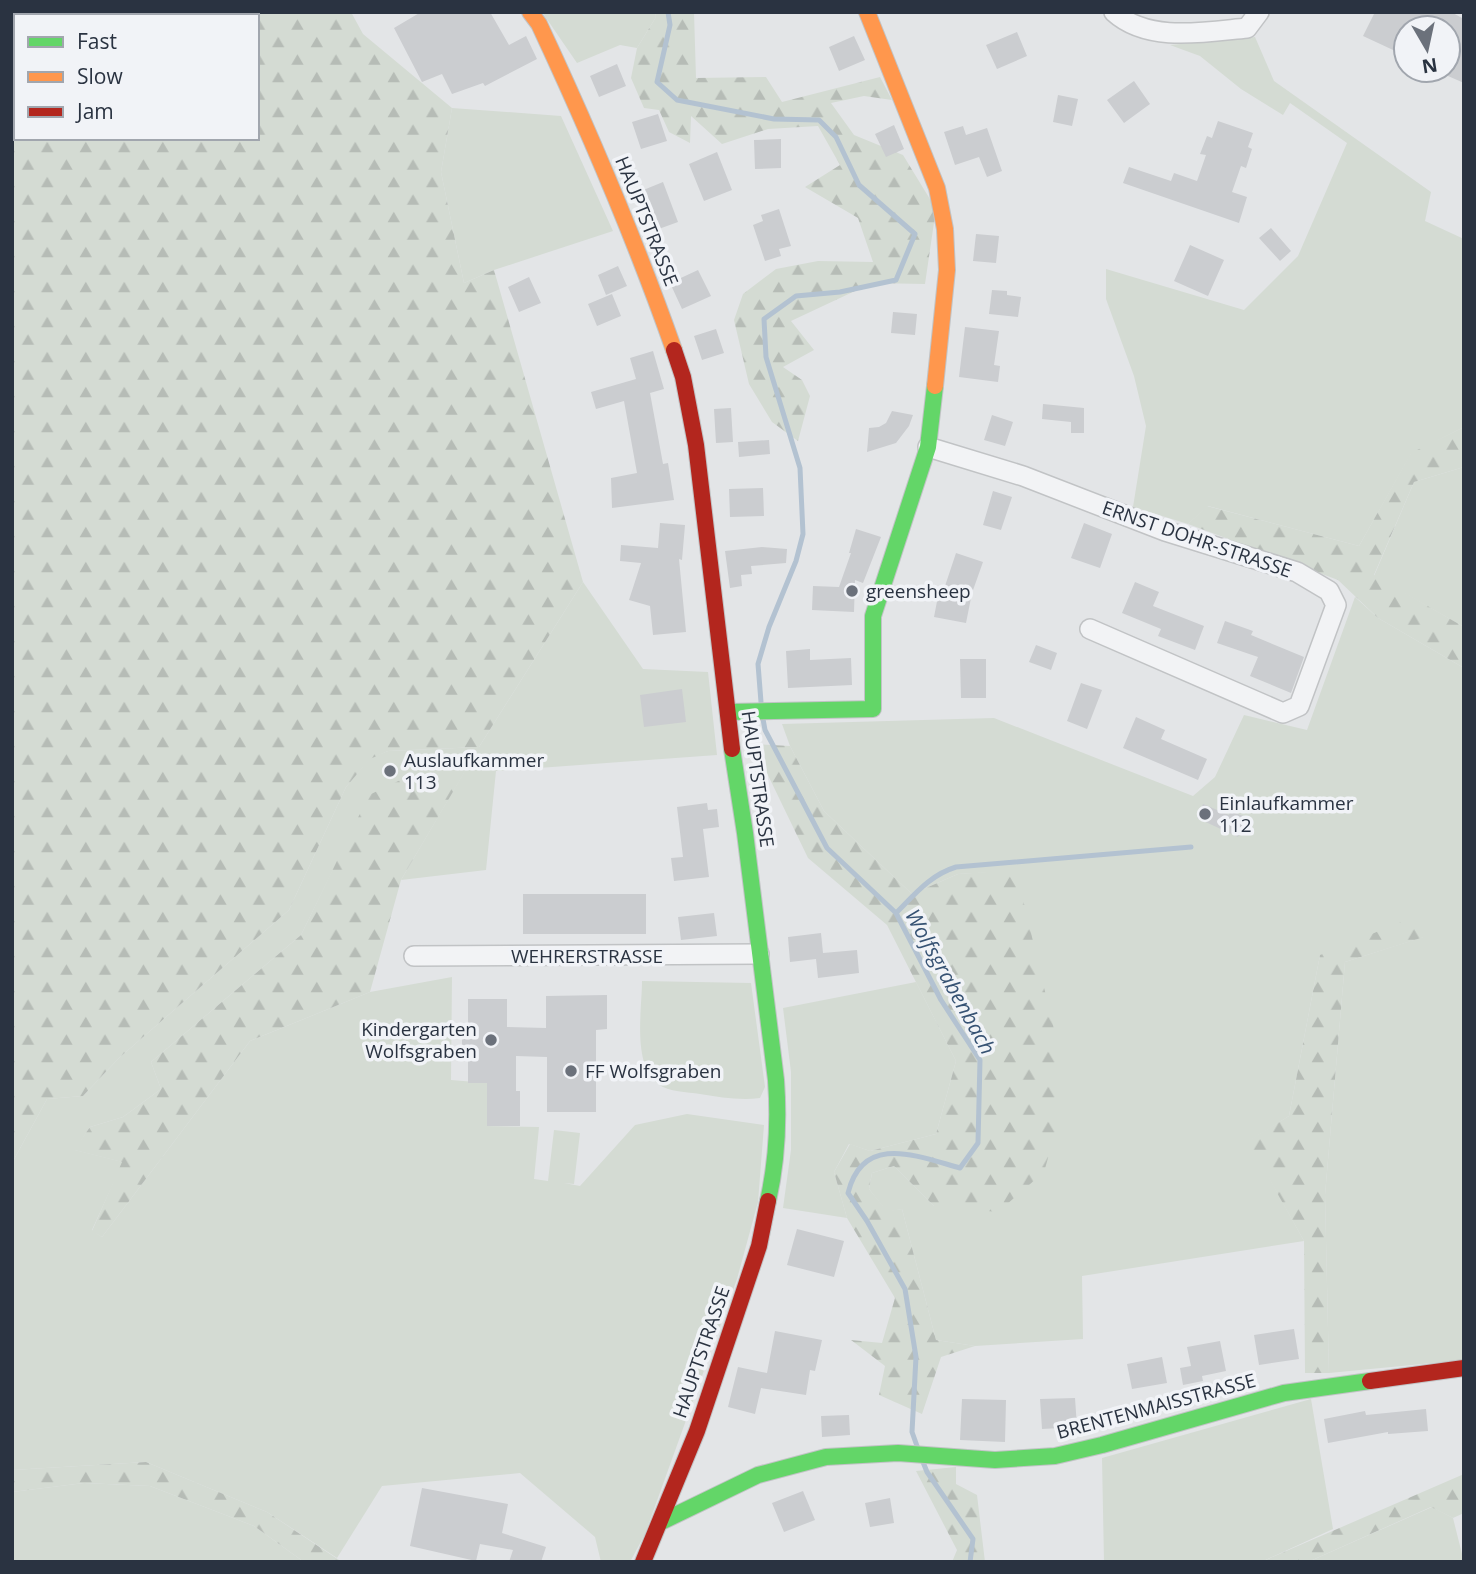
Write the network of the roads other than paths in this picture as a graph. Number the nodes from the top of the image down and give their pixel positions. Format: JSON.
{"nodes":[{"id":1,"x":530,"y":12,"type":"edge"},
{"id":2,"x":867,"y":12,"type":"edge"},
{"id":3,"x":1114,"y":12,"type":"edge"},
{"id":4,"x":1259,"y":12,"type":"edge"},
{"id":5,"x":928,"y":447,"type":"junction"},
{"id":6,"x":1090,"y":629,"type":"dead end"},
{"id":7,"x":728,"y":712,"type":"junction"},
{"id":8,"x":759,"y":954,"type":"junction"},
{"id":9,"x":414,"y":956,"type":"dead end"},
{"id":10,"x":1464,"y":1367,"type":"edge"},
{"id":11,"x":661,"y":1522,"type":"junction"},
{"id":12,"x":643,"y":1562,"type":"edge"}],
"edges":[{"from":1,"to":7,"type":"street","name":"HAUPTSTRASSE"},
{"from":2,"to":5,"type":"street"},
{"from":3,"to":4,"type":"street"},
{"from":5,"to":6,"type":"street","name":"ERNST DOHR-STRASSE"},
{"from":5,"to":7,"type":"street"},
{"from":7,"to":8,"type":"street","name":"HAUPTSTRASSE"},
{"from":8,"to":9,"type":"street","name":"WEHRERSTRASSE"},
{"from":8,"to":11,"type":"street","name":"HAUPTSTRASSE"},
{"from":10,"to":11,"type":"street","name":"BRENTENMAISSTRASSE"},
{"from":11,"to":12,"type":"street","name":"HAUPTSTRASSE"}]}
